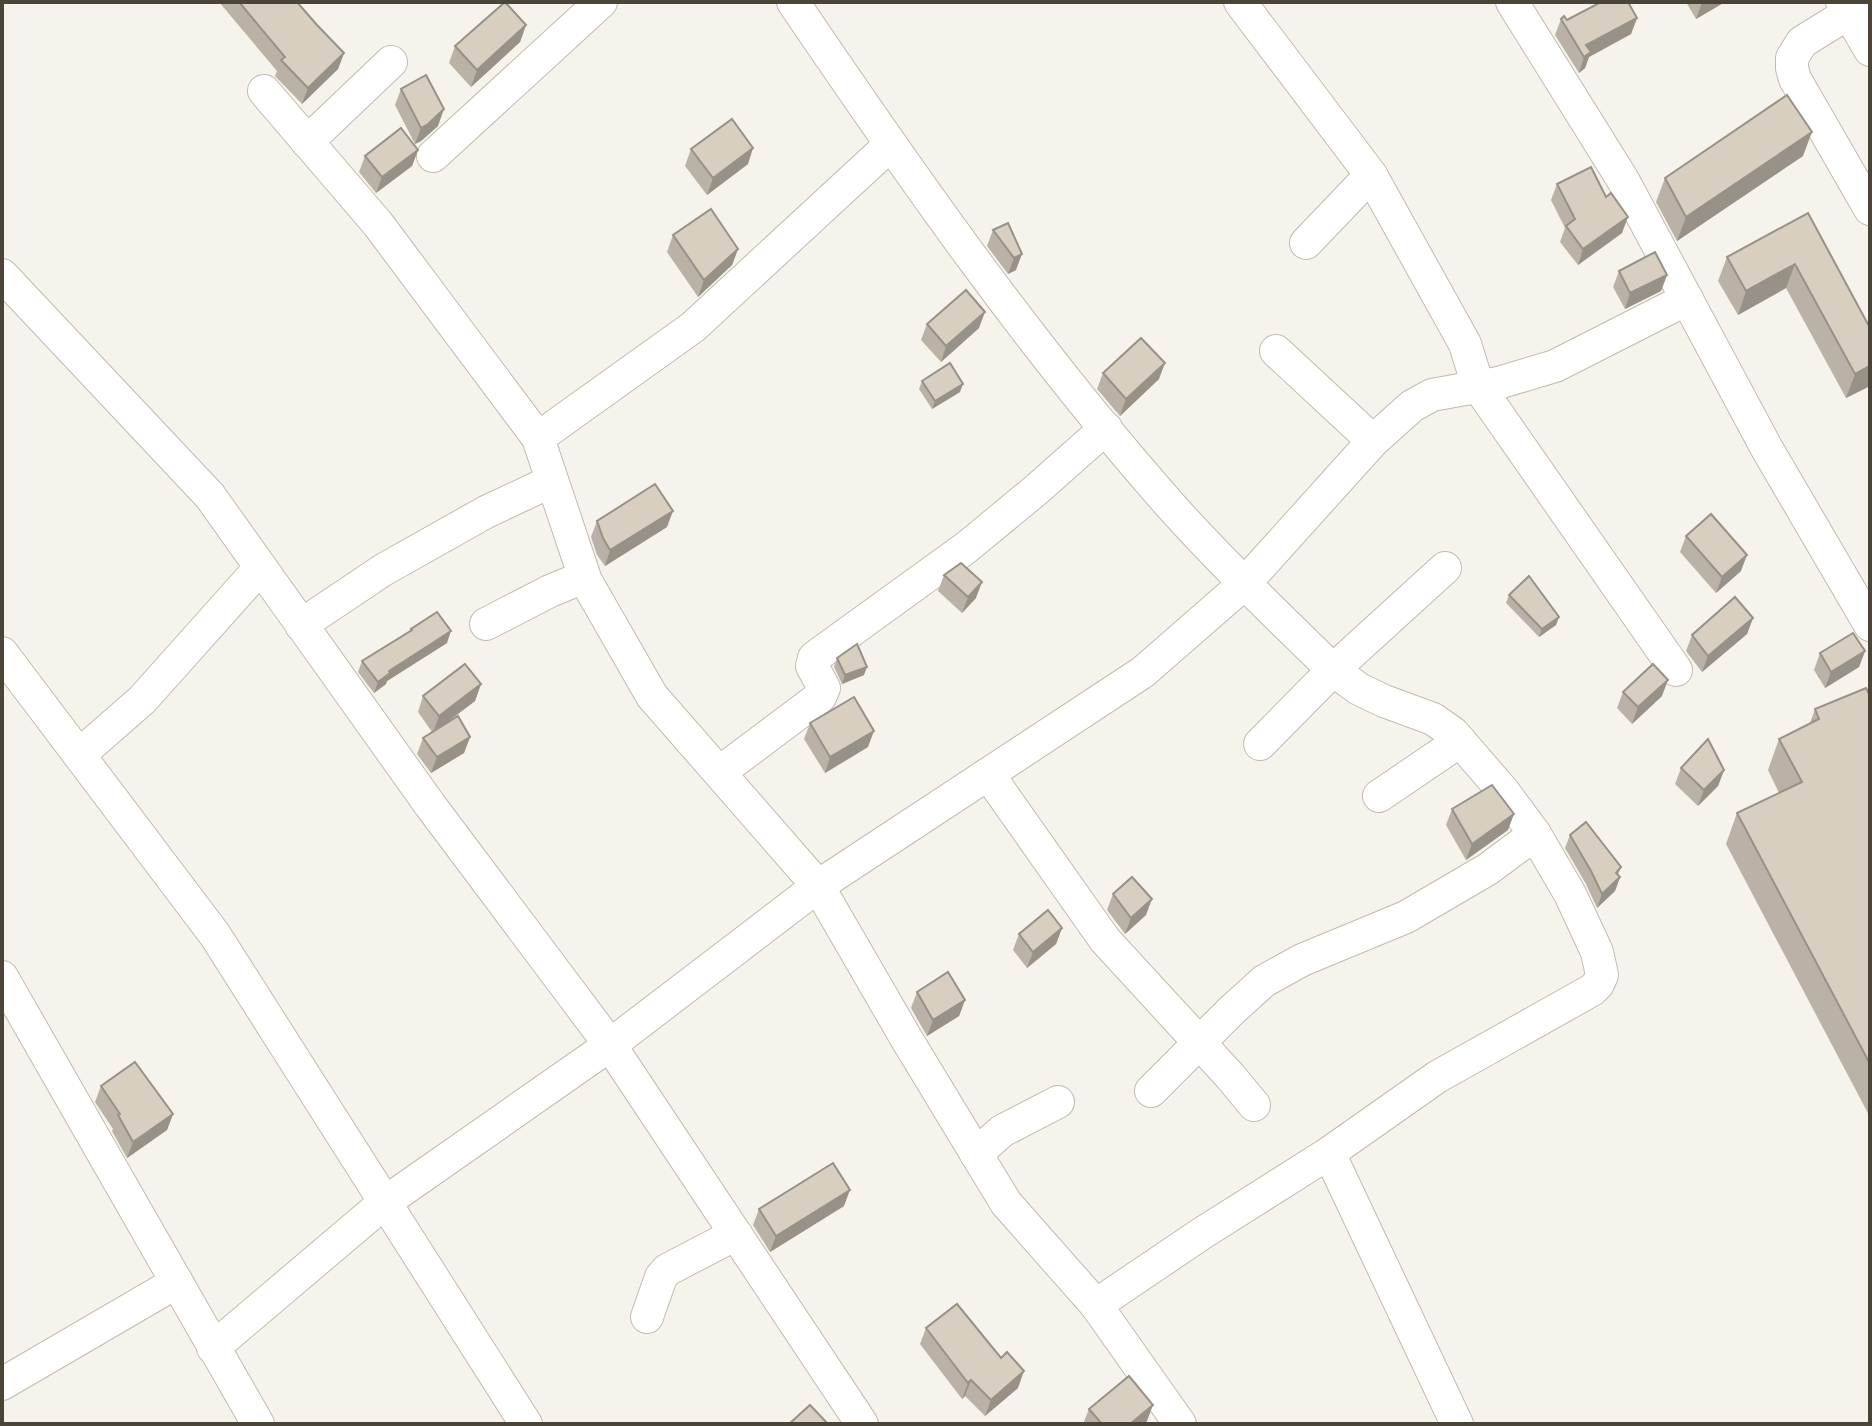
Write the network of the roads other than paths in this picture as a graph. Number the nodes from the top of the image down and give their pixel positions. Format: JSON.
{"nodes":[{"id":1,"x":601,"y":2,"type":"edge"},
{"id":2,"x":793,"y":2,"type":"edge"},
{"id":3,"x":1240,"y":2,"type":"edge"},
{"id":4,"x":1512,"y":2,"type":"edge"},
{"id":5,"x":1854,"y":6,"type":"edge"},
{"id":6,"x":1870,"y":50,"type":"edge"},
{"id":7,"x":391,"y":62,"type":"dead end"},
{"id":8,"x":264,"y":91,"type":"dead end"},
{"id":9,"x":307,"y":142,"type":"junction"},
{"id":10,"x":890,"y":145,"type":"junction"},
{"id":11,"x":433,"y":156,"type":"dead end"},
{"id":12,"x":1371,"y":175,"type":"junction"},
{"id":13,"x":1870,"y":209,"type":"edge"},
{"id":14,"x":1306,"y":243,"type":"dead end"},
{"id":15,"x":2,"y":275,"type":"edge"},
{"id":16,"x":1687,"y":299,"type":"junction"},
{"id":17,"x":1276,"y":351,"type":"dead end"},
{"id":18,"x":1478,"y":386,"type":"junction"},
{"id":19,"x":1106,"y":428,"type":"junction"},
{"id":20,"x":538,"y":438,"type":"junction"},
{"id":21,"x":1373,"y":441,"type":"junction"},
{"id":22,"x":552,"y":481,"type":"junction"},
{"id":23,"x":260,"y":568,"type":"junction"},
{"id":24,"x":1445,"y":568,"type":"dead end"},
{"id":25,"x":584,"y":577,"type":"junction"},
{"id":26,"x":1245,"y":583,"type":"junction"},
{"id":27,"x":486,"y":624,"type":"dead end"},
{"id":28,"x":301,"y":625,"type":"junction"},
{"id":29,"x":1870,"y":625,"type":"edge"},
{"id":30,"x":2,"y":653,"type":"edge"},
{"id":31,"x":1333,"y":670,"type":"junction"},
{"id":32,"x":1676,"y":670,"type":"dead end"},
{"id":33,"x":1460,"y":741,"type":"junction"},
{"id":34,"x":1260,"y":744,"type":"dead end"},
{"id":35,"x":79,"y":755,"type":"junction"},
{"id":36,"x":720,"y":772,"type":"junction"},
{"id":37,"x":988,"y":774,"type":"junction"},
{"id":38,"x":1379,"y":796,"type":"dead end"},
{"id":39,"x":1535,"y":834,"type":"junction"},
{"id":40,"x":818,"y":886,"type":"junction"},
{"id":41,"x":2,"y":977,"type":"edge"},
{"id":42,"x":1199,"y":1043,"type":"junction"},
{"id":43,"x":610,"y":1045,"type":"junction"},
{"id":44,"x":1151,"y":1091,"type":"dead end"},
{"id":45,"x":1058,"y":1102,"type":"dead end"},
{"id":46,"x":1254,"y":1105,"type":"dead end"},
{"id":47,"x":1329,"y":1153,"type":"junction"},
{"id":48,"x":976,"y":1154,"type":"junction"},
{"id":49,"x":384,"y":1203,"type":"junction"},
{"id":50,"x":736,"y":1234,"type":"junction"},
{"id":51,"x":177,"y":1282,"type":"junction"},
{"id":52,"x":1096,"y":1305,"type":"junction"},
{"id":53,"x":647,"y":1317,"type":"dead end"},
{"id":54,"x":213,"y":1348,"type":"junction"},
{"id":55,"x":2,"y":1384,"type":"edge"},
{"id":56,"x":258,"y":1424,"type":"edge"},
{"id":57,"x":526,"y":1424,"type":"edge"},
{"id":58,"x":862,"y":1424,"type":"edge"},
{"id":59,"x":1180,"y":1424,"type":"edge"},
{"id":60,"x":1457,"y":1424,"type":"edge"}],
"edges":[{"from":1,"to":11,"type":"street"},
{"from":2,"to":10,"type":"street"},
{"from":3,"to":12,"type":"street"},
{"from":4,"to":16,"type":"street"},
{"from":5,"to":6,"type":"street"},
{"from":5,"to":13,"type":"street"},
{"from":7,"to":9,"type":"street"},
{"from":8,"to":9,"type":"street"},
{"from":9,"to":20,"type":"street"},
{"from":10,"to":19,"type":"street"},
{"from":10,"to":20,"type":"street"},
{"from":12,"to":14,"type":"street"},
{"from":12,"to":18,"type":"street"},
{"from":15,"to":23,"type":"street"},
{"from":16,"to":18,"type":"street"},
{"from":16,"to":29,"type":"street"},
{"from":17,"to":21,"type":"street"},
{"from":18,"to":21,"type":"street"},
{"from":18,"to":32,"type":"street"},
{"from":19,"to":26,"type":"street"},
{"from":19,"to":36,"type":"street"},
{"from":20,"to":22,"type":"street"},
{"from":21,"to":26,"type":"street"},
{"from":22,"to":25,"type":"street"},
{"from":22,"to":28,"type":"street"},
{"from":23,"to":28,"type":"street"},
{"from":23,"to":35,"type":"street"},
{"from":24,"to":31,"type":"street"},
{"from":25,"to":27,"type":"street"},
{"from":25,"to":36,"type":"street"},
{"from":26,"to":31,"type":"street"},
{"from":26,"to":37,"type":"street"},
{"from":28,"to":43,"type":"street"},
{"from":30,"to":35,"type":"street"},
{"from":31,"to":33,"type":"street"},
{"from":31,"to":34,"type":"street"},
{"from":33,"to":38,"type":"street"},
{"from":33,"to":39,"type":"street"},
{"from":35,"to":49,"type":"street"},
{"from":36,"to":40,"type":"street"},
{"from":37,"to":40,"type":"street"},
{"from":37,"to":42,"type":"street"},
{"from":39,"to":42,"type":"street"},
{"from":39,"to":47,"type":"street"},
{"from":40,"to":43,"type":"street"},
{"from":40,"to":48,"type":"street"},
{"from":41,"to":51,"type":"street"},
{"from":42,"to":44,"type":"street"},
{"from":42,"to":46,"type":"street"},
{"from":43,"to":49,"type":"street"},
{"from":43,"to":50,"type":"street"},
{"from":45,"to":48,"type":"street"},
{"from":47,"to":52,"type":"street"},
{"from":47,"to":60,"type":"street"},
{"from":48,"to":52,"type":"street"},
{"from":49,"to":54,"type":"street"},
{"from":49,"to":57,"type":"street"},
{"from":50,"to":53,"type":"street"},
{"from":50,"to":58,"type":"street"},
{"from":51,"to":54,"type":"street"},
{"from":51,"to":55,"type":"street"},
{"from":52,"to":59,"type":"street"},
{"from":54,"to":56,"type":"street"}]}
